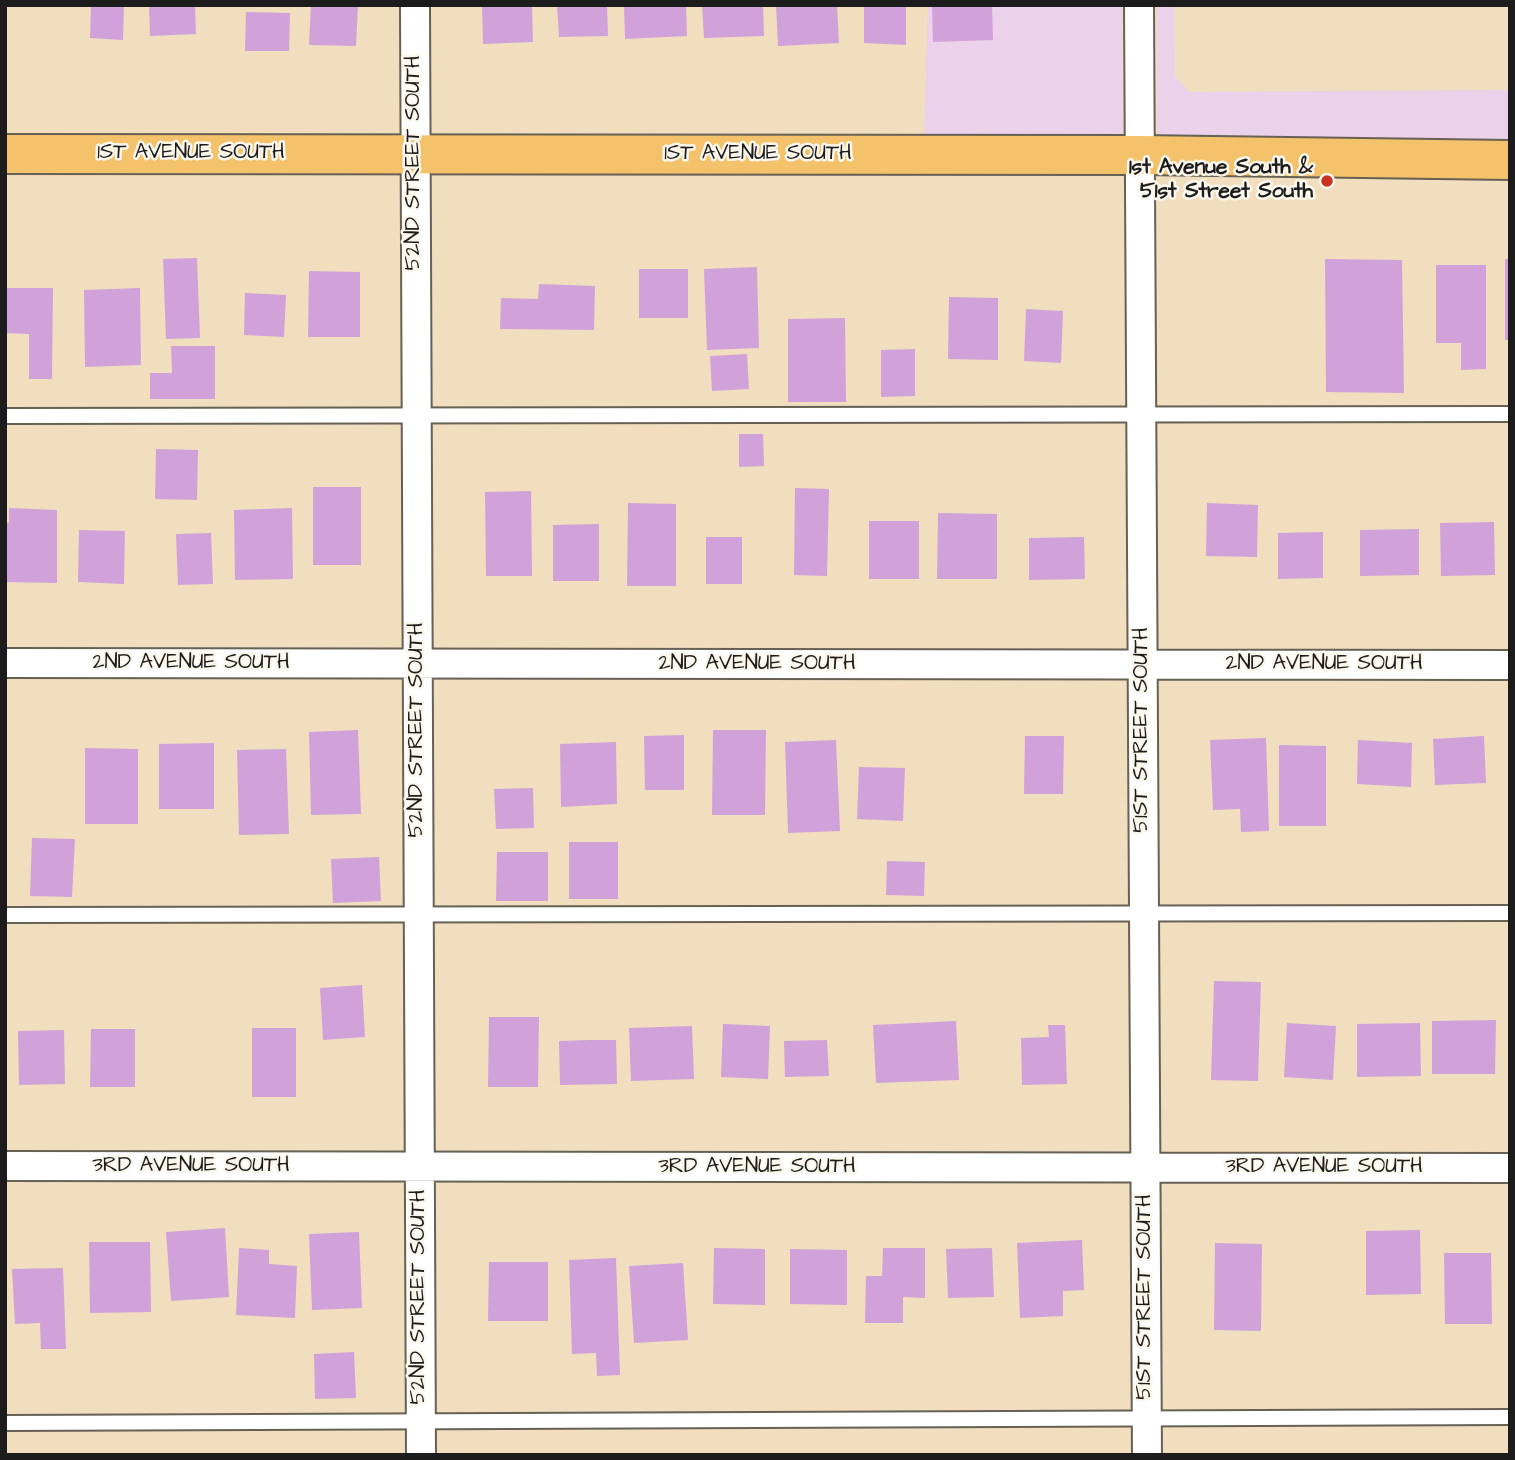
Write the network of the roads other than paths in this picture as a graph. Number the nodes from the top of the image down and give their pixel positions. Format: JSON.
{"nodes":[{"id":1,"x":415,"y":5,"type":"edge"},
{"id":2,"x":1139,"y":5,"type":"edge"},
{"id":3,"x":415,"y":154,"type":"junction"},
{"id":4,"x":5,"y":155,"type":"edge"},
{"id":5,"x":1140,"y":155,"type":"junction"},
{"id":6,"x":1510,"y":160,"type":"edge"},
{"id":7,"x":1141,"y":414,"type":"junction"},
{"id":8,"x":1510,"y":414,"type":"edge"},
{"id":9,"x":417,"y":415,"type":"junction"},
{"id":10,"x":5,"y":416,"type":"edge"},
{"id":11,"x":5,"y":663,"type":"edge"},
{"id":12,"x":418,"y":665,"type":"junction"},
{"id":13,"x":1143,"y":665,"type":"junction"},
{"id":14,"x":1510,"y":665,"type":"edge"},
{"id":15,"x":1144,"y":913,"type":"junction"},
{"id":16,"x":419,"y":914,"type":"junction"},
{"id":17,"x":1510,"y":914,"type":"edge"},
{"id":18,"x":5,"y":915,"type":"edge"},
{"id":19,"x":5,"y":1166,"type":"edge"},
{"id":20,"x":420,"y":1168,"type":"junction"},
{"id":21,"x":1145,"y":1168,"type":"junction"},
{"id":22,"x":1510,"y":1168,"type":"edge"},
{"id":23,"x":1146,"y":1417,"type":"junction"},
{"id":24,"x":1510,"y":1417,"type":"edge"},
{"id":25,"x":5,"y":1423,"type":"edge"},
{"id":26,"x":421,"y":1423,"type":"junction"},
{"id":27,"x":421,"y":1455,"type":"edge"},
{"id":28,"x":1147,"y":1455,"type":"edge"}],
"edges":[{"from":1,"to":3,"type":"street","name":"52ND STREET SOUTH"},
{"from":2,"to":5,"type":"street","name":"51ST STREET SOUTH"},
{"from":3,"to":4,"type":"main road","name":"1ST AVENUE SOUTH"},
{"from":3,"to":5,"type":"main road","name":"1ST AVENUE SOUTH"},
{"from":3,"to":9,"type":"street","name":"52ND STREET SOUTH"},
{"from":5,"to":6,"type":"main road","name":"1ST AVENUE SOUTH"},
{"from":5,"to":7,"type":"street","name":"51ST STREET SOUTH"},
{"from":7,"to":8,"type":"lane"},
{"from":7,"to":9,"type":"lane"},
{"from":7,"to":13,"type":"street","name":"51ST STREET SOUTH"},
{"from":9,"to":10,"type":"lane"},
{"from":9,"to":12,"type":"street","name":"52ND STREET SOUTH"},
{"from":11,"to":12,"type":"street","name":"2ND AVENUE SOUTH"},
{"from":12,"to":13,"type":"street","name":"2ND AVENUE SOUTH"},
{"from":12,"to":16,"type":"street","name":"52ND STREET SOUTH"},
{"from":13,"to":14,"type":"street","name":"2ND AVENUE SOUTH"},
{"from":13,"to":15,"type":"street","name":"51ST STREET SOUTH"},
{"from":15,"to":16,"type":"lane"},
{"from":15,"to":17,"type":"lane"},
{"from":15,"to":21,"type":"street","name":"51ST STREET SOUTH"},
{"from":16,"to":18,"type":"lane"},
{"from":16,"to":20,"type":"street","name":"52ND STREET SOUTH"},
{"from":19,"to":20,"type":"street","name":"3RD AVENUE SOUTH"},
{"from":20,"to":21,"type":"street","name":"3RD AVENUE SOUTH"},
{"from":20,"to":26,"type":"street","name":"52ND STREET SOUTH"},
{"from":21,"to":22,"type":"street","name":"3RD AVENUE SOUTH"},
{"from":21,"to":23,"type":"street","name":"51ST STREET SOUTH"},
{"from":23,"to":24,"type":"lane"},
{"from":23,"to":26,"type":"lane"},
{"from":23,"to":28,"type":"street","name":"51ST STREET SOUTH"},
{"from":25,"to":26,"type":"lane"},
{"from":26,"to":27,"type":"street","name":"52ND STREET SOUTH"}]}
